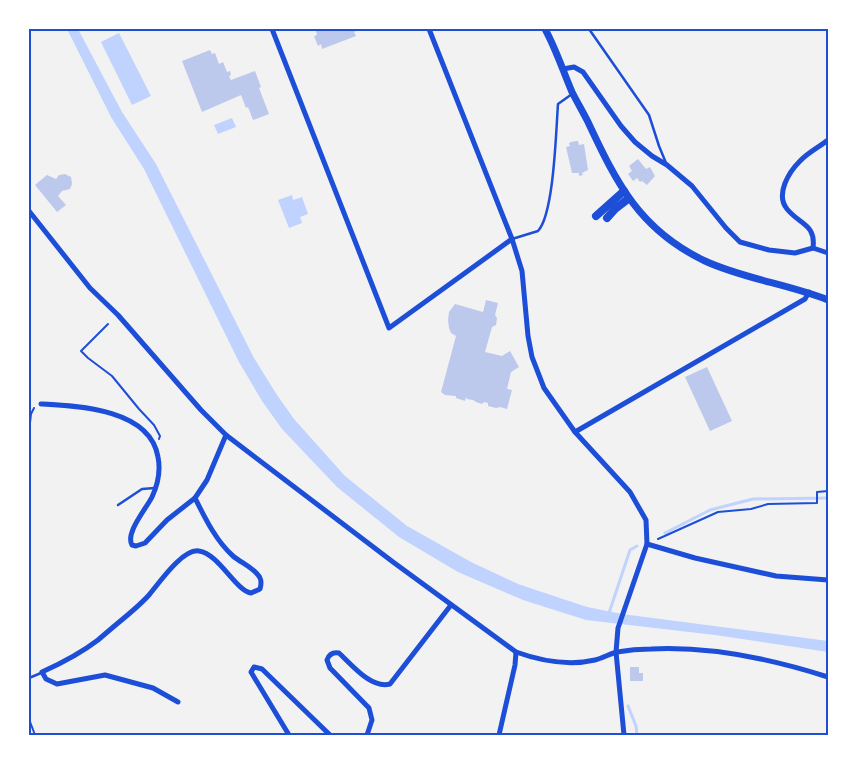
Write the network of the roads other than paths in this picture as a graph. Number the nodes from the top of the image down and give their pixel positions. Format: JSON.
{"nodes":[{"id":1,"x":272,"y":29,"type":"edge"},
{"id":2,"x":429,"y":29,"type":"edge"},
{"id":3,"x":545,"y":29,"type":"edge"},
{"id":4,"x":589,"y":29,"type":"edge"},
{"id":5,"x":563,"y":69,"type":"junction"},
{"id":6,"x":573,"y":93,"type":"junction"},
{"id":7,"x":828,"y":140,"type":"edge"},
{"id":8,"x":667,"y":165,"type":"junction"},
{"id":9,"x":624,"y":191,"type":"junction"},
{"id":10,"x":628,"y":199,"type":"junction"},
{"id":11,"x":29,"y":211,"type":"edge"},
{"id":12,"x":596,"y":216,"type":"dead end"},
{"id":13,"x":607,"y":218,"type":"dead end"},
{"id":14,"x":512,"y":239,"type":"junction"},
{"id":15,"x":813,"y":248,"type":"junction"},
{"id":16,"x":828,"y":253,"type":"edge"},
{"id":17,"x":809,"y":292,"type":"junction"},
{"id":18,"x":828,"y":300,"type":"edge"},
{"id":19,"x":41,"y":404,"type":"dead end"},
{"id":20,"x":576,"y":432,"type":"junction"},
{"id":21,"x":226,"y":435,"type":"junction"},
{"id":22,"x":156,"y":488,"type":"junction"},
{"id":23,"x":196,"y":498,"type":"junction"},
{"id":24,"x":118,"y":505,"type":"dead end"},
{"id":25,"x":648,"y":544,"type":"junction"},
{"id":26,"x":828,"y":580,"type":"edge"},
{"id":27,"x":451,"y":605,"type":"junction"},
{"id":28,"x":516,"y":652,"type":"junction"},
{"id":29,"x":616,"y":652,"type":"junction"},
{"id":30,"x":42,"y":672,"type":"junction"},
{"id":31,"x":29,"y":678,"type":"edge"},
{"id":32,"x":828,"y":678,"type":"edge"},
{"id":33,"x":178,"y":702,"type":"dead end"},
{"id":34,"x":289,"y":735,"type":"edge"},
{"id":35,"x":330,"y":735,"type":"edge"},
{"id":36,"x":367,"y":735,"type":"edge"},
{"id":37,"x":499,"y":735,"type":"edge"},
{"id":38,"x":624,"y":735,"type":"edge"}],
"edges":[{"from":1,"to":14,"type":"street"},
{"from":2,"to":14,"type":"street"},
{"from":3,"to":5,"type":"main road"},
{"from":4,"to":8,"type":"lane"},
{"from":5,"to":6,"type":"main road"},
{"from":5,"to":8,"type":"street"},
{"from":6,"to":9,"type":"main road"},
{"from":6,"to":14,"type":"lane"},
{"from":7,"to":15,"type":"street"},
{"from":8,"to":15,"type":"street"},
{"from":9,"to":10,"type":"main road"},
{"from":9,"to":12,"type":"main road"},
{"from":10,"to":13,"type":"main road"},
{"from":10,"to":17,"type":"main road"},
{"from":11,"to":21,"type":"street"},
{"from":14,"to":20,"type":"street"},
{"from":15,"to":16,"type":"street"},
{"from":17,"to":18,"type":"main road"},
{"from":17,"to":20,"type":"street"},
{"from":19,"to":22,"type":"street"},
{"from":20,"to":25,"type":"street"},
{"from":21,"to":23,"type":"street"},
{"from":21,"to":27,"type":"street"},
{"from":22,"to":23,"type":"street"},
{"from":22,"to":24,"type":"lane"},
{"from":23,"to":30,"type":"street"},
{"from":25,"to":26,"type":"street"},
{"from":25,"to":29,"type":"street"},
{"from":27,"to":28,"type":"street"},
{"from":27,"to":36,"type":"street"},
{"from":28,"to":29,"type":"street"},
{"from":28,"to":37,"type":"street"},
{"from":29,"to":32,"type":"street"},
{"from":29,"to":38,"type":"street"},
{"from":30,"to":31,"type":"lane"},
{"from":30,"to":33,"type":"street"},
{"from":34,"to":35,"type":"street"}]}
